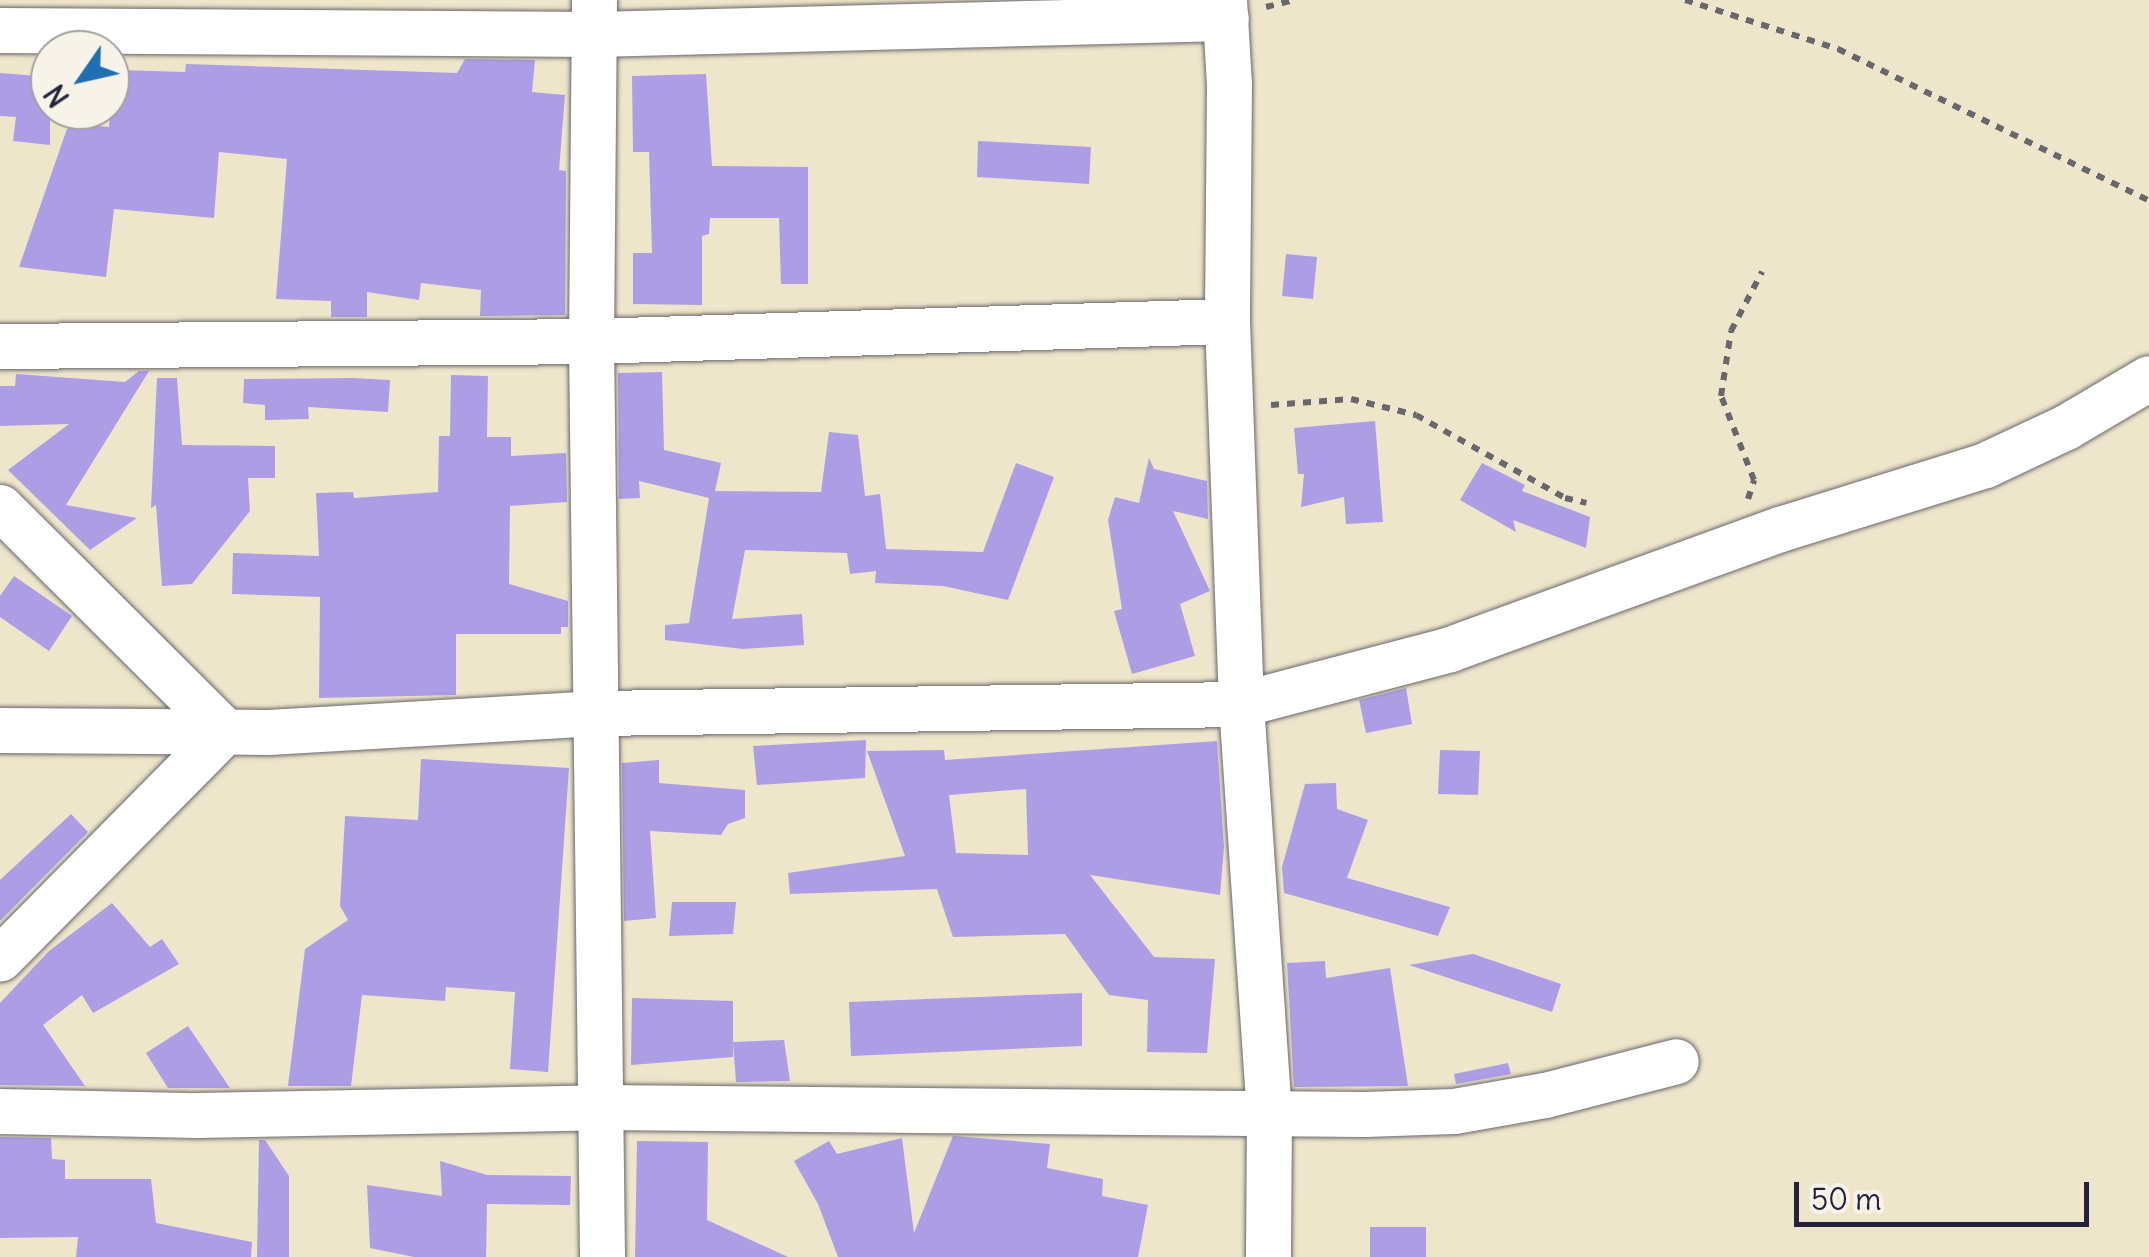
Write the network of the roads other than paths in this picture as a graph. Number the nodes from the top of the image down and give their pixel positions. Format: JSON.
{"nodes":[{"id":1,"x":1225,"y":9,"type":"edge"},
{"id":2,"x":595,"y":17,"type":"edge"},
{"id":3,"x":0,"y":30,"type":"edge"},
{"id":4,"x":1227,"y":321,"type":"junction"},
{"id":5,"x":592,"y":341,"type":"junction"},
{"id":6,"x":0,"y":346,"type":"edge"},
{"id":7,"x":2149,"y":378,"type":"edge"},
{"id":8,"x":0,"y":507,"type":"edge"},
{"id":9,"x":1241,"y":704,"type":"junction"},
{"id":10,"x":596,"y":713,"type":"junction"},
{"id":11,"x":0,"y":730,"type":"edge"},
{"id":12,"x":225,"y":731,"type":"junction"},
{"id":13,"x":0,"y":958,"type":"edge"},
{"id":14,"x":1676,"y":1061,"type":"dead end"},
{"id":15,"x":600,"y":1107,"type":"junction"},
{"id":16,"x":0,"y":1111,"type":"edge"},
{"id":17,"x":1269,"y":1112,"type":"junction"},
{"id":18,"x":602,"y":1257,"type":"edge"},
{"id":19,"x":1268,"y":1257,"type":"edge"}],
"edges":[{"from":1,"to":2,"type":"street"},
{"from":1,"to":4,"type":"street"},
{"from":2,"to":3,"type":"street"},
{"from":2,"to":5,"type":"street"},
{"from":4,"to":5,"type":"street"},
{"from":4,"to":9,"type":"street"},
{"from":5,"to":6,"type":"street"},
{"from":5,"to":10,"type":"street"},
{"from":7,"to":9,"type":"street"},
{"from":8,"to":12,"type":"street"},
{"from":9,"to":10,"type":"street"},
{"from":9,"to":17,"type":"street"},
{"from":10,"to":12,"type":"street"},
{"from":10,"to":15,"type":"street"},
{"from":11,"to":12,"type":"street"},
{"from":12,"to":13,"type":"street"},
{"from":14,"to":17,"type":"street"},
{"from":15,"to":16,"type":"street"},
{"from":15,"to":17,"type":"street"},
{"from":15,"to":18,"type":"street"},
{"from":17,"to":19,"type":"street"}]}
